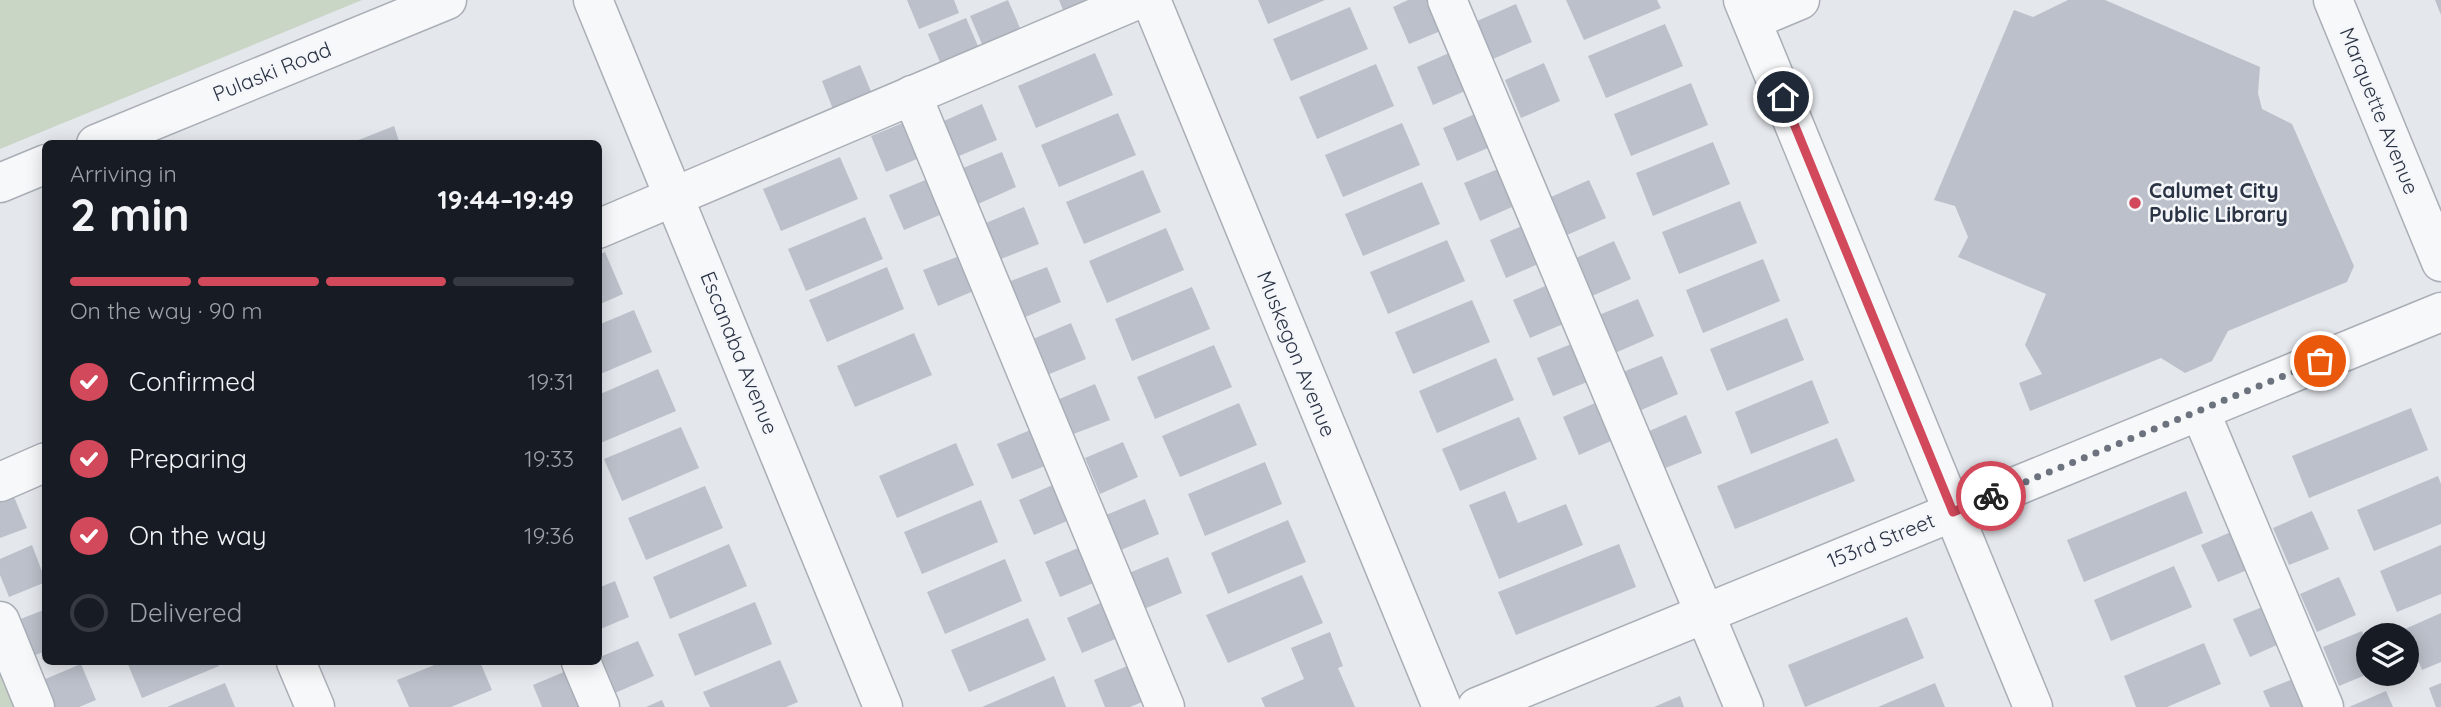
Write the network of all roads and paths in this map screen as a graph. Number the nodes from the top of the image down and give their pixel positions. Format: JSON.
{"nodes":[{"id":1,"x":447,"y":0,"type":"edge"},
{"id":2,"x":593,"y":0,"type":"edge"},
{"id":3,"x":1137,"y":0,"type":"edge"},
{"id":4,"x":1151,"y":0,"type":"edge"},
{"id":5,"x":1447,"y":0,"type":"edge"},
{"id":6,"x":1800,"y":0,"type":"edge"},
{"id":7,"x":2333,"y":0,"type":"edge"},
{"id":8,"x":1747,"y":10,"type":"edge"},
{"id":9,"x":912,"y":95,"type":"junction"},
{"id":10,"x":106,"y":140,"type":"edge"},
{"id":11,"x":42,"y":166,"type":"edge"},
{"id":12,"x":0,"y":183,"type":"edge"},
{"id":13,"x":675,"y":198,"type":"junction"},
{"id":14,"x":602,"y":227,"type":"edge"},
{"id":15,"x":2441,"y":261,"type":"edge"},
{"id":16,"x":2441,"y":312,"type":"edge"},
{"id":17,"x":2200,"y":411,"type":"junction"},
{"id":18,"x":42,"y":464,"type":"edge"},
{"id":19,"x":0,"y":482,"type":"edge"},
{"id":20,"x":1953,"y":512,"type":"junction"},
{"id":21,"x":1705,"y":614,"type":"junction"},
{"id":22,"x":0,"y":621,"type":"edge"},
{"id":23,"x":297,"y":665,"type":"edge"},
{"id":24,"x":582,"y":665,"type":"edge"},
{"id":25,"x":35,"y":707,"type":"edge"},
{"id":26,"x":315,"y":707,"type":"edge"},
{"id":27,"x":600,"y":707,"type":"edge"},
{"id":28,"x":883,"y":707,"type":"edge"},
{"id":29,"x":1165,"y":707,"type":"edge"},
{"id":30,"x":1442,"y":707,"type":"edge"},
{"id":31,"x":1477,"y":707,"type":"edge"},
{"id":32,"x":1744,"y":707,"type":"edge"},
{"id":33,"x":2033,"y":707,"type":"edge"},
{"id":34,"x":2324,"y":707,"type":"edge"}],
"edges":[{"from":1,"to":10,"type":"street","name":"Pulaski Road"},
{"from":2,"to":13,"type":"street","name":"Escanaba Avenue"},
{"from":3,"to":9,"type":"street"},
{"from":4,"to":30,"type":"street","name":"Muskegon Avenue"},
{"from":5,"to":21,"type":"street"},
{"from":6,"to":8,"type":"street"},
{"from":7,"to":15,"type":"street","name":"Marquette Avenue"},
{"from":8,"to":20,"type":"street"},
{"from":9,"to":13,"type":"street"},
{"from":9,"to":29,"type":"street"},
{"from":11,"to":12,"type":"street"},
{"from":13,"to":14,"type":"street"},
{"from":13,"to":28,"type":"street","name":"Escanaba Avenue"},
{"from":16,"to":17,"type":"street","name":"153rd Street"},
{"from":17,"to":20,"type":"street","name":"153rd Street"},
{"from":17,"to":34,"type":"street"},
{"from":18,"to":19,"type":"street"},
{"from":20,"to":21,"type":"street","name":"153rd Street"},
{"from":20,"to":33,"type":"street"},
{"from":21,"to":31,"type":"street","name":"153rd Street"},
{"from":21,"to":32,"type":"street"},
{"from":22,"to":25,"type":"street"},
{"from":23,"to":26,"type":"street"},
{"from":24,"to":27,"type":"street"}]}
